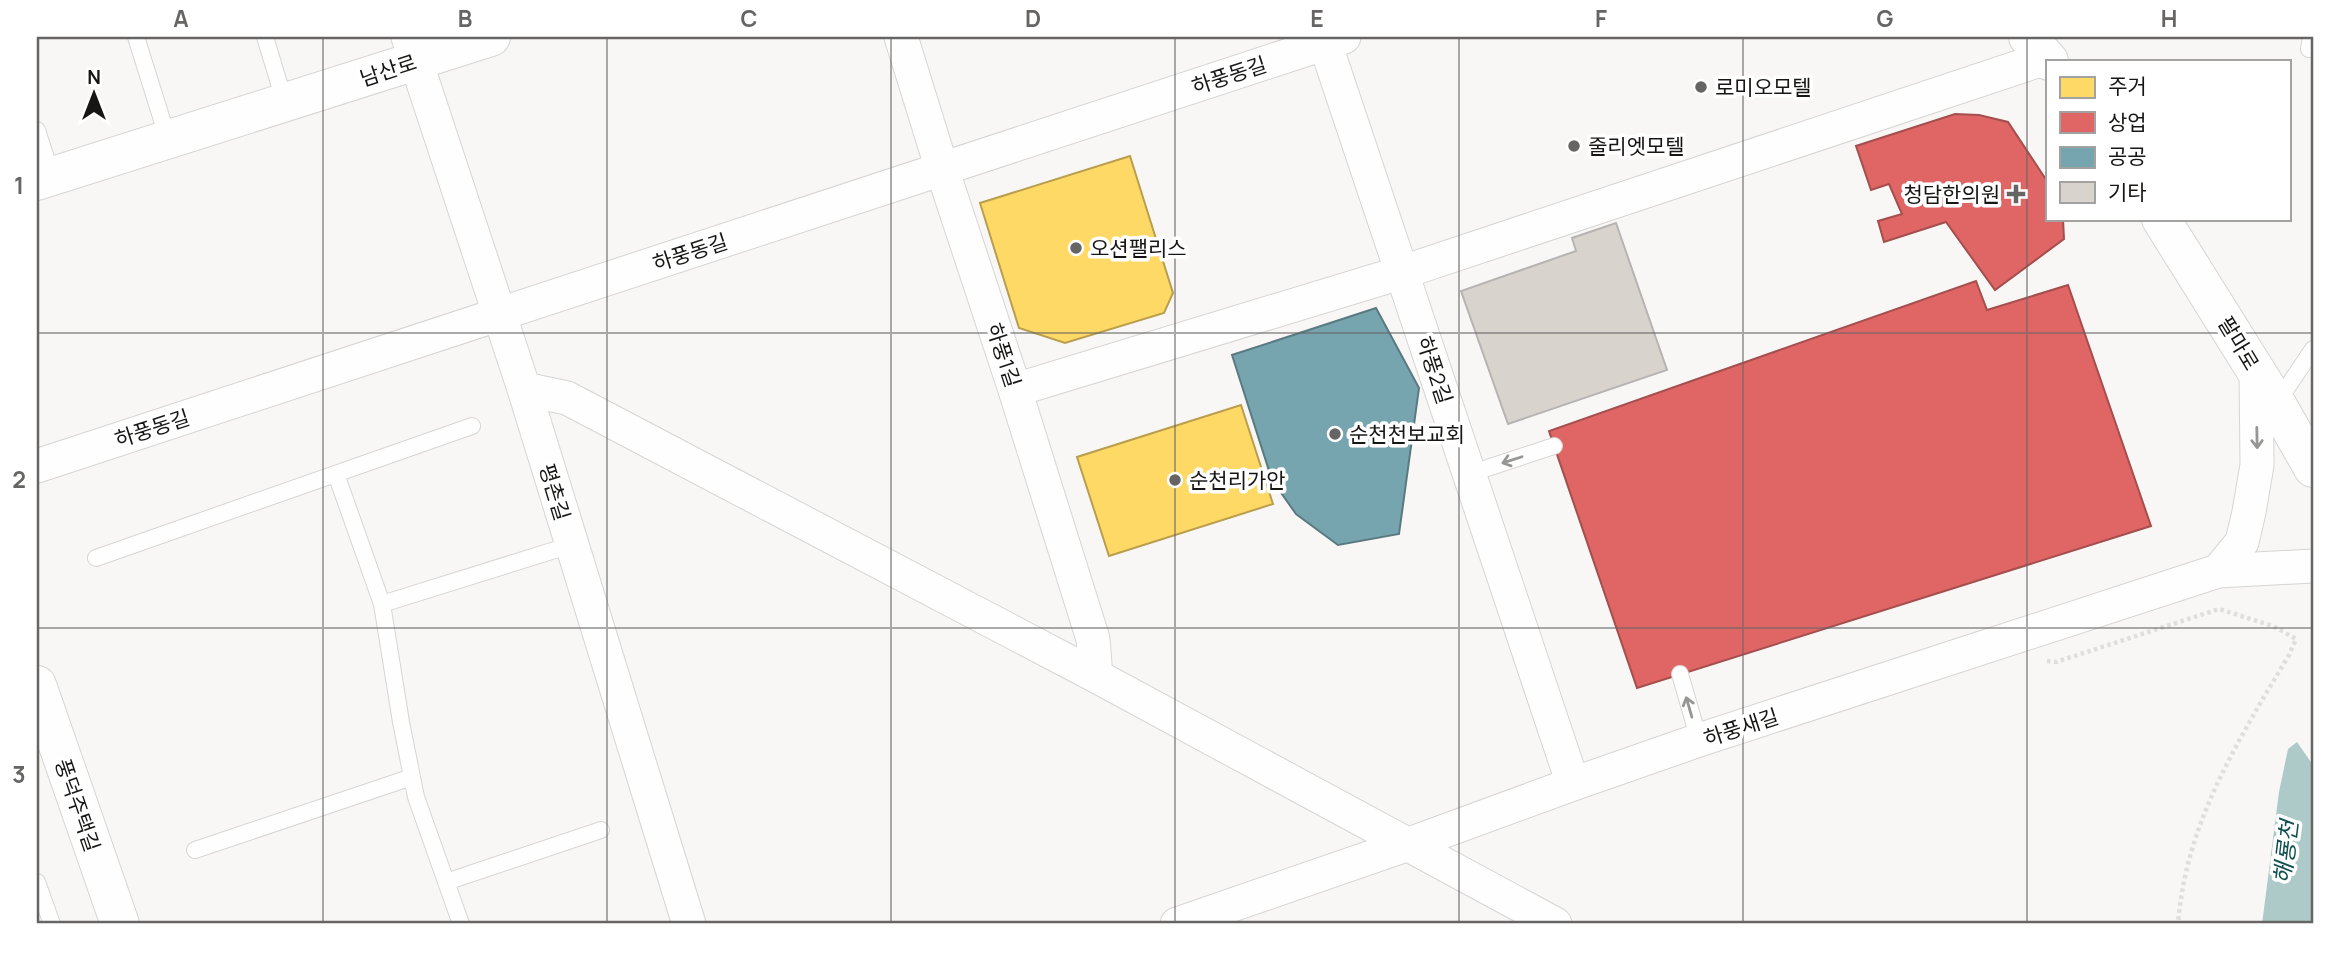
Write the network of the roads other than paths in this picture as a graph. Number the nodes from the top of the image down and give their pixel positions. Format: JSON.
{"nodes":[{"id":1,"x":136,"y":37,"type":"edge"},
{"id":2,"x":265,"y":37,"type":"edge"},
{"id":3,"x":491,"y":37,"type":"edge"},
{"id":4,"x":901,"y":37,"type":"edge"},
{"id":5,"x":2311,"y":37,"type":"edge"},
{"id":6,"x":1331,"y":39,"type":"edge"},
{"id":7,"x":412,"y":49,"type":"edge"},
{"id":8,"x":2313,"y":49,"type":"edge"},
{"id":9,"x":2041,"y":52,"type":"edge"},
{"id":10,"x":285,"y":103,"type":"junction"},
{"id":11,"x":37,"y":130,"type":"edge"},
{"id":12,"x":168,"y":139,"type":"junction"},
{"id":13,"x":942,"y":169,"type":"junction"},
{"id":14,"x":44,"y":179,"type":"edge"},
{"id":15,"x":2162,"y":220,"type":"edge"},
{"id":16,"x":1403,"y":272,"type":"junction"},
{"id":17,"x":499,"y":315,"type":"junction"},
{"id":18,"x":2313,"y":349,"type":"edge"},
{"id":19,"x":2256,"y":370,"type":"junction"},
{"id":20,"x":524,"y":389,"type":"junction"},
{"id":21,"x":1016,"y":390,"type":"junction"},
{"id":22,"x":2276,"y":403,"type":"junction"},
{"id":23,"x":472,"y":426,"type":"dead end"},
{"id":24,"x":1554,"y":446,"type":"dead end"},
{"id":25,"x":37,"y":466,"type":"edge"},
{"id":26,"x":2313,"y":468,"type":"edge"},
{"id":27,"x":336,"y":474,"type":"junction"},
{"id":28,"x":1469,"y":474,"type":"junction"},
{"id":29,"x":571,"y":545,"type":"junction"},
{"id":30,"x":96,"y":558,"type":"dead end"},
{"id":31,"x":2313,"y":566,"type":"edge"},
{"id":32,"x":2218,"y":571,"type":"junction"},
{"id":33,"x":382,"y":604,"type":"junction"},
{"id":34,"x":1680,"y":674,"type":"dead end"},
{"id":35,"x":1096,"y":676,"type":"junction"},
{"id":36,"x":39,"y":701,"type":"edge"},
{"id":37,"x":1699,"y":740,"type":"junction"},
{"id":38,"x":412,"y":777,"type":"junction"},
{"id":39,"x":1573,"y":784,"type":"junction"},
{"id":40,"x":601,"y":830,"type":"dead end"},
{"id":41,"x":1409,"y":844,"type":"junction"},
{"id":42,"x":195,"y":850,"type":"dead end"},
{"id":43,"x":37,"y":882,"type":"edge"},
{"id":44,"x":446,"y":882,"type":"junction"},
{"id":45,"x":52,"y":924,"type":"edge"},
{"id":46,"x":120,"y":924,"type":"edge"},
{"id":47,"x":461,"y":924,"type":"edge"},
{"id":48,"x":689,"y":924,"type":"edge"},
{"id":49,"x":1177,"y":924,"type":"edge"},
{"id":50,"x":1555,"y":924,"type":"edge"}],
"edges":[{"from":1,"to":12,"type":"lane"},
{"from":2,"to":10,"type":"lane"},
{"from":3,"to":7,"type":"street","name":"남산로"},
{"from":4,"to":13,"type":"street","name":"하풍1길"},
{"from":5,"to":8,"type":"lane"},
{"from":6,"to":13,"type":"street","name":"하풍동길"},
{"from":6,"to":16,"type":"street","name":"하풍2길"},
{"from":7,"to":10,"type":"street","name":"남산로"},
{"from":7,"to":17,"type":"street","name":"평촌길"},
{"from":9,"to":16,"type":"street"},
{"from":10,"to":12,"type":"street","name":"남산로"},
{"from":11,"to":14,"type":"lane","name":"남산로"},
{"from":12,"to":14,"type":"street","name":"남산로"},
{"from":13,"to":17,"type":"street","name":"하풍동길"},
{"from":13,"to":21,"type":"street","name":"하풍1길"},
{"from":15,"to":19,"type":"street","name":"팔마로"},
{"from":16,"to":21,"type":"street"},
{"from":16,"to":28,"type":"street","name":"하풍2길"},
{"from":17,"to":20,"type":"street","name":"평촌길"},
{"from":17,"to":25,"type":"street","name":"하풍동길"},
{"from":18,"to":22,"type":"lane"},
{"from":19,"to":22,"type":"street","name":"팔마로"},
{"from":19,"to":32,"type":"street","one_way":true},
{"from":20,"to":29,"type":"street","name":"평촌길"},
{"from":20,"to":35,"type":"street"},
{"from":21,"to":35,"type":"street","name":"하풍1길"},
{"from":22,"to":26,"type":"street","name":"팔마로"},
{"from":23,"to":27,"type":"lane"},
{"from":24,"to":28,"type":"lane","one_way":true},
{"from":27,"to":30,"type":"lane"},
{"from":27,"to":33,"type":"lane"},
{"from":28,"to":39,"type":"street","name":"하풍2길"},
{"from":29,"to":33,"type":"lane"},
{"from":29,"to":48,"type":"street","name":"평촌길"},
{"from":31,"to":32,"type":"street","name":"하풍새길"},
{"from":32,"to":37,"type":"street","name":"하풍새길"},
{"from":33,"to":38,"type":"lane"},
{"from":37,"to":34,"type":"lane","one_way":true},
{"from":35,"to":41,"type":"street"},
{"from":36,"to":46,"type":"street","name":"풍덕주택길"},
{"from":37,"to":39,"type":"street","name":"하풍새길"},
{"from":38,"to":42,"type":"lane"},
{"from":38,"to":44,"type":"lane"},
{"from":39,"to":41,"type":"street","name":"하풍새길"},
{"from":40,"to":44,"type":"lane"},
{"from":41,"to":49,"type":"street","name":"하풍새길"},
{"from":41,"to":50,"type":"street"},
{"from":43,"to":45,"type":"lane"},
{"from":44,"to":47,"type":"lane"}]}
